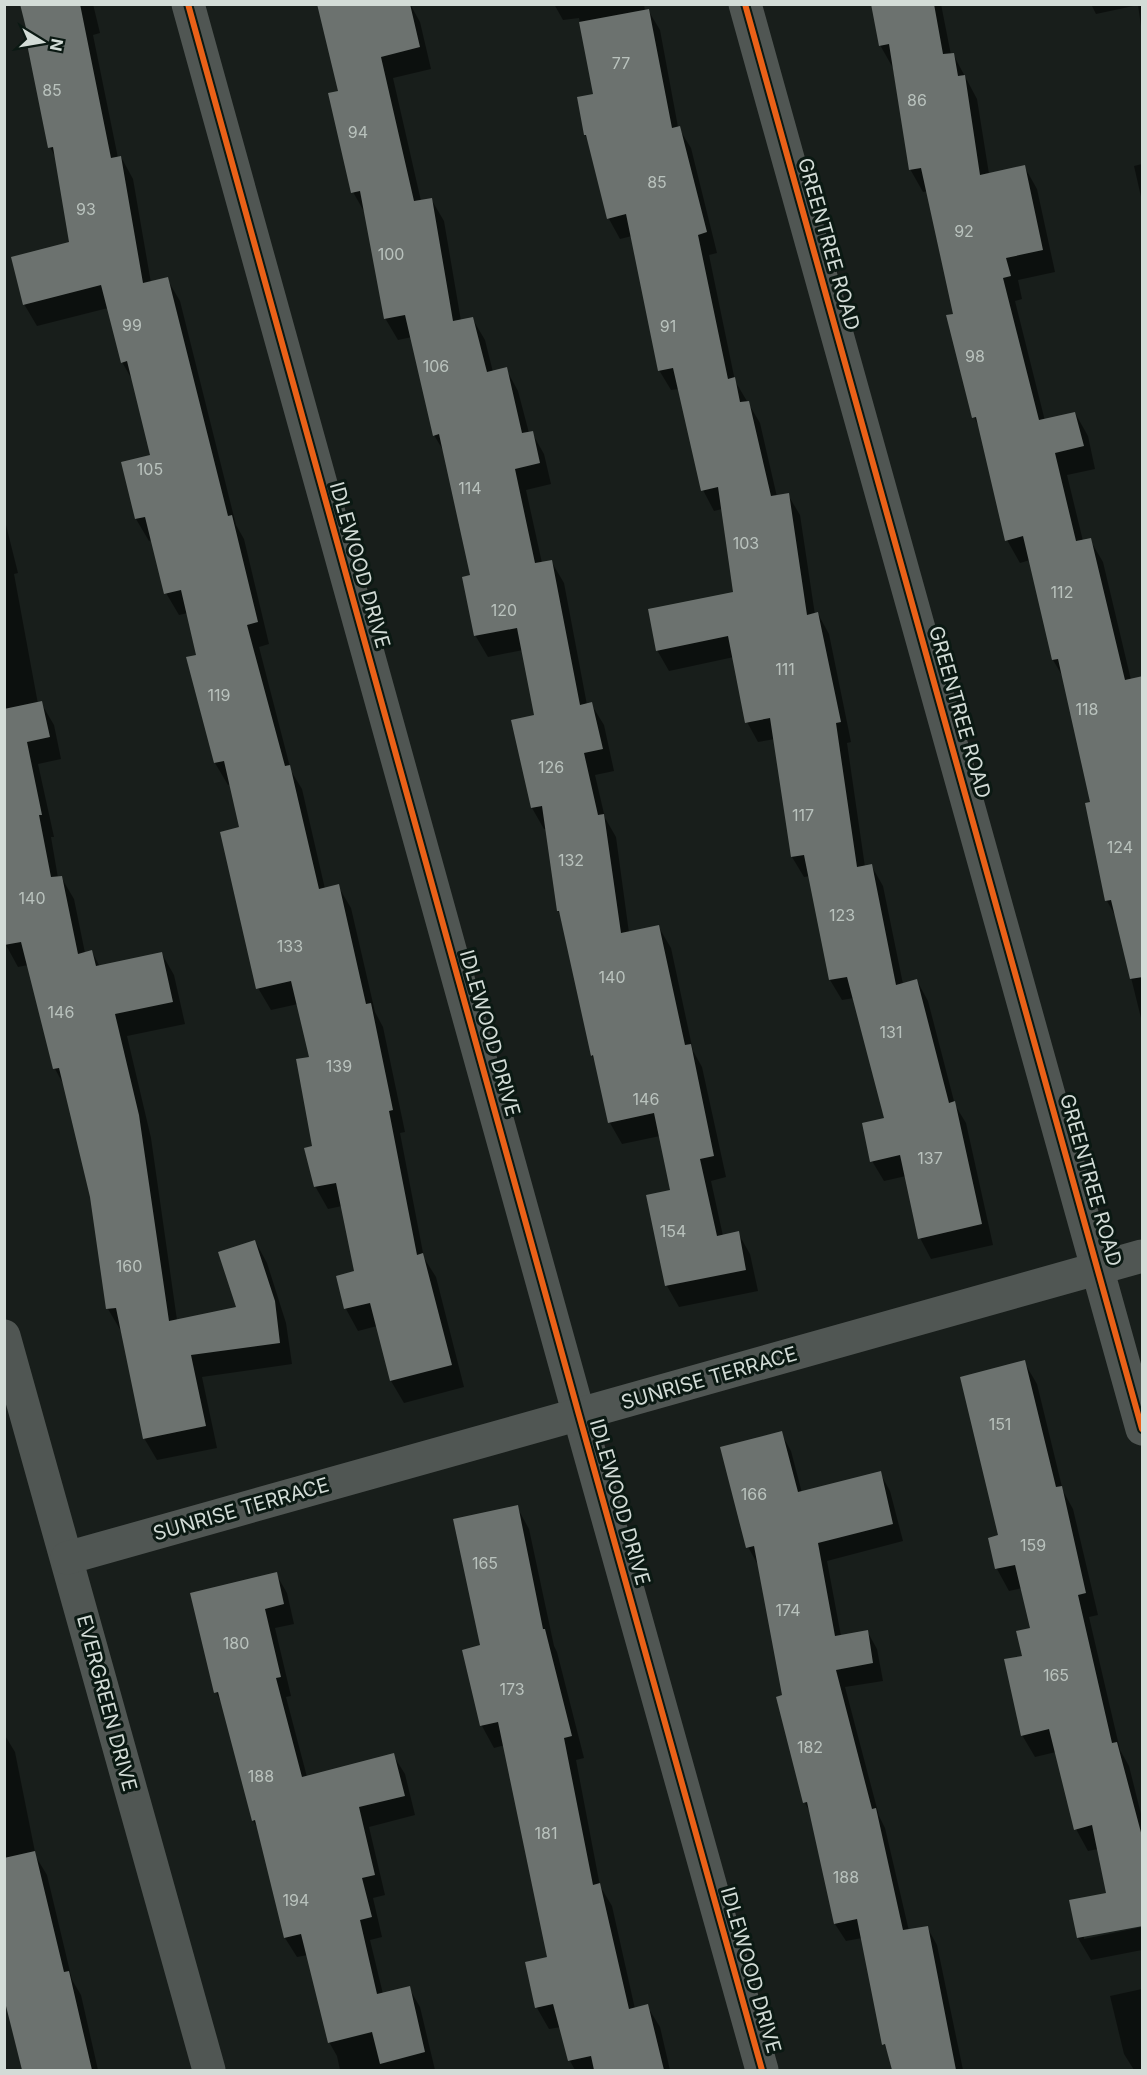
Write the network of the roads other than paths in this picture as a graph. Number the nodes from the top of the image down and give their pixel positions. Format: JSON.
{"nodes":[{"id":1,"x":188,"y":4,"type":"edge"},
{"id":2,"x":745,"y":4,"type":"edge"},
{"id":3,"x":1143,"y":1256,"type":"edge"},
{"id":4,"x":1098,"y":1268,"type":"junction"},
{"id":5,"x":4,"y":1336,"type":"edge"},
{"id":6,"x":579,"y":1415,"type":"junction"},
{"id":7,"x":1143,"y":1429,"type":"edge"},
{"id":8,"x":67,"y":1558,"type":"junction"},
{"id":9,"x":209,"y":2070,"type":"edge"},
{"id":10,"x":762,"y":2070,"type":"edge"}],
"edges":[{"from":1,"to":6,"type":"street","name":"IDLEWOOD DRIVE"},
{"from":2,"to":4,"type":"street","name":"GREENTREE ROAD"},
{"from":3,"to":4,"type":"street","name":"SUNRISE TERRACE"},
{"from":4,"to":6,"type":"street","name":"SUNRISE TERRACE"},
{"from":4,"to":7,"type":"street","name":"GREENTREE ROAD"},
{"from":5,"to":8,"type":"street","name":"EVERGREEN DRIVE"},
{"from":6,"to":8,"type":"street","name":"SUNRISE TERRACE"},
{"from":6,"to":10,"type":"street","name":"IDLEWOOD DRIVE"},
{"from":8,"to":9,"type":"street","name":"EVERGREEN DRIVE"}]}
